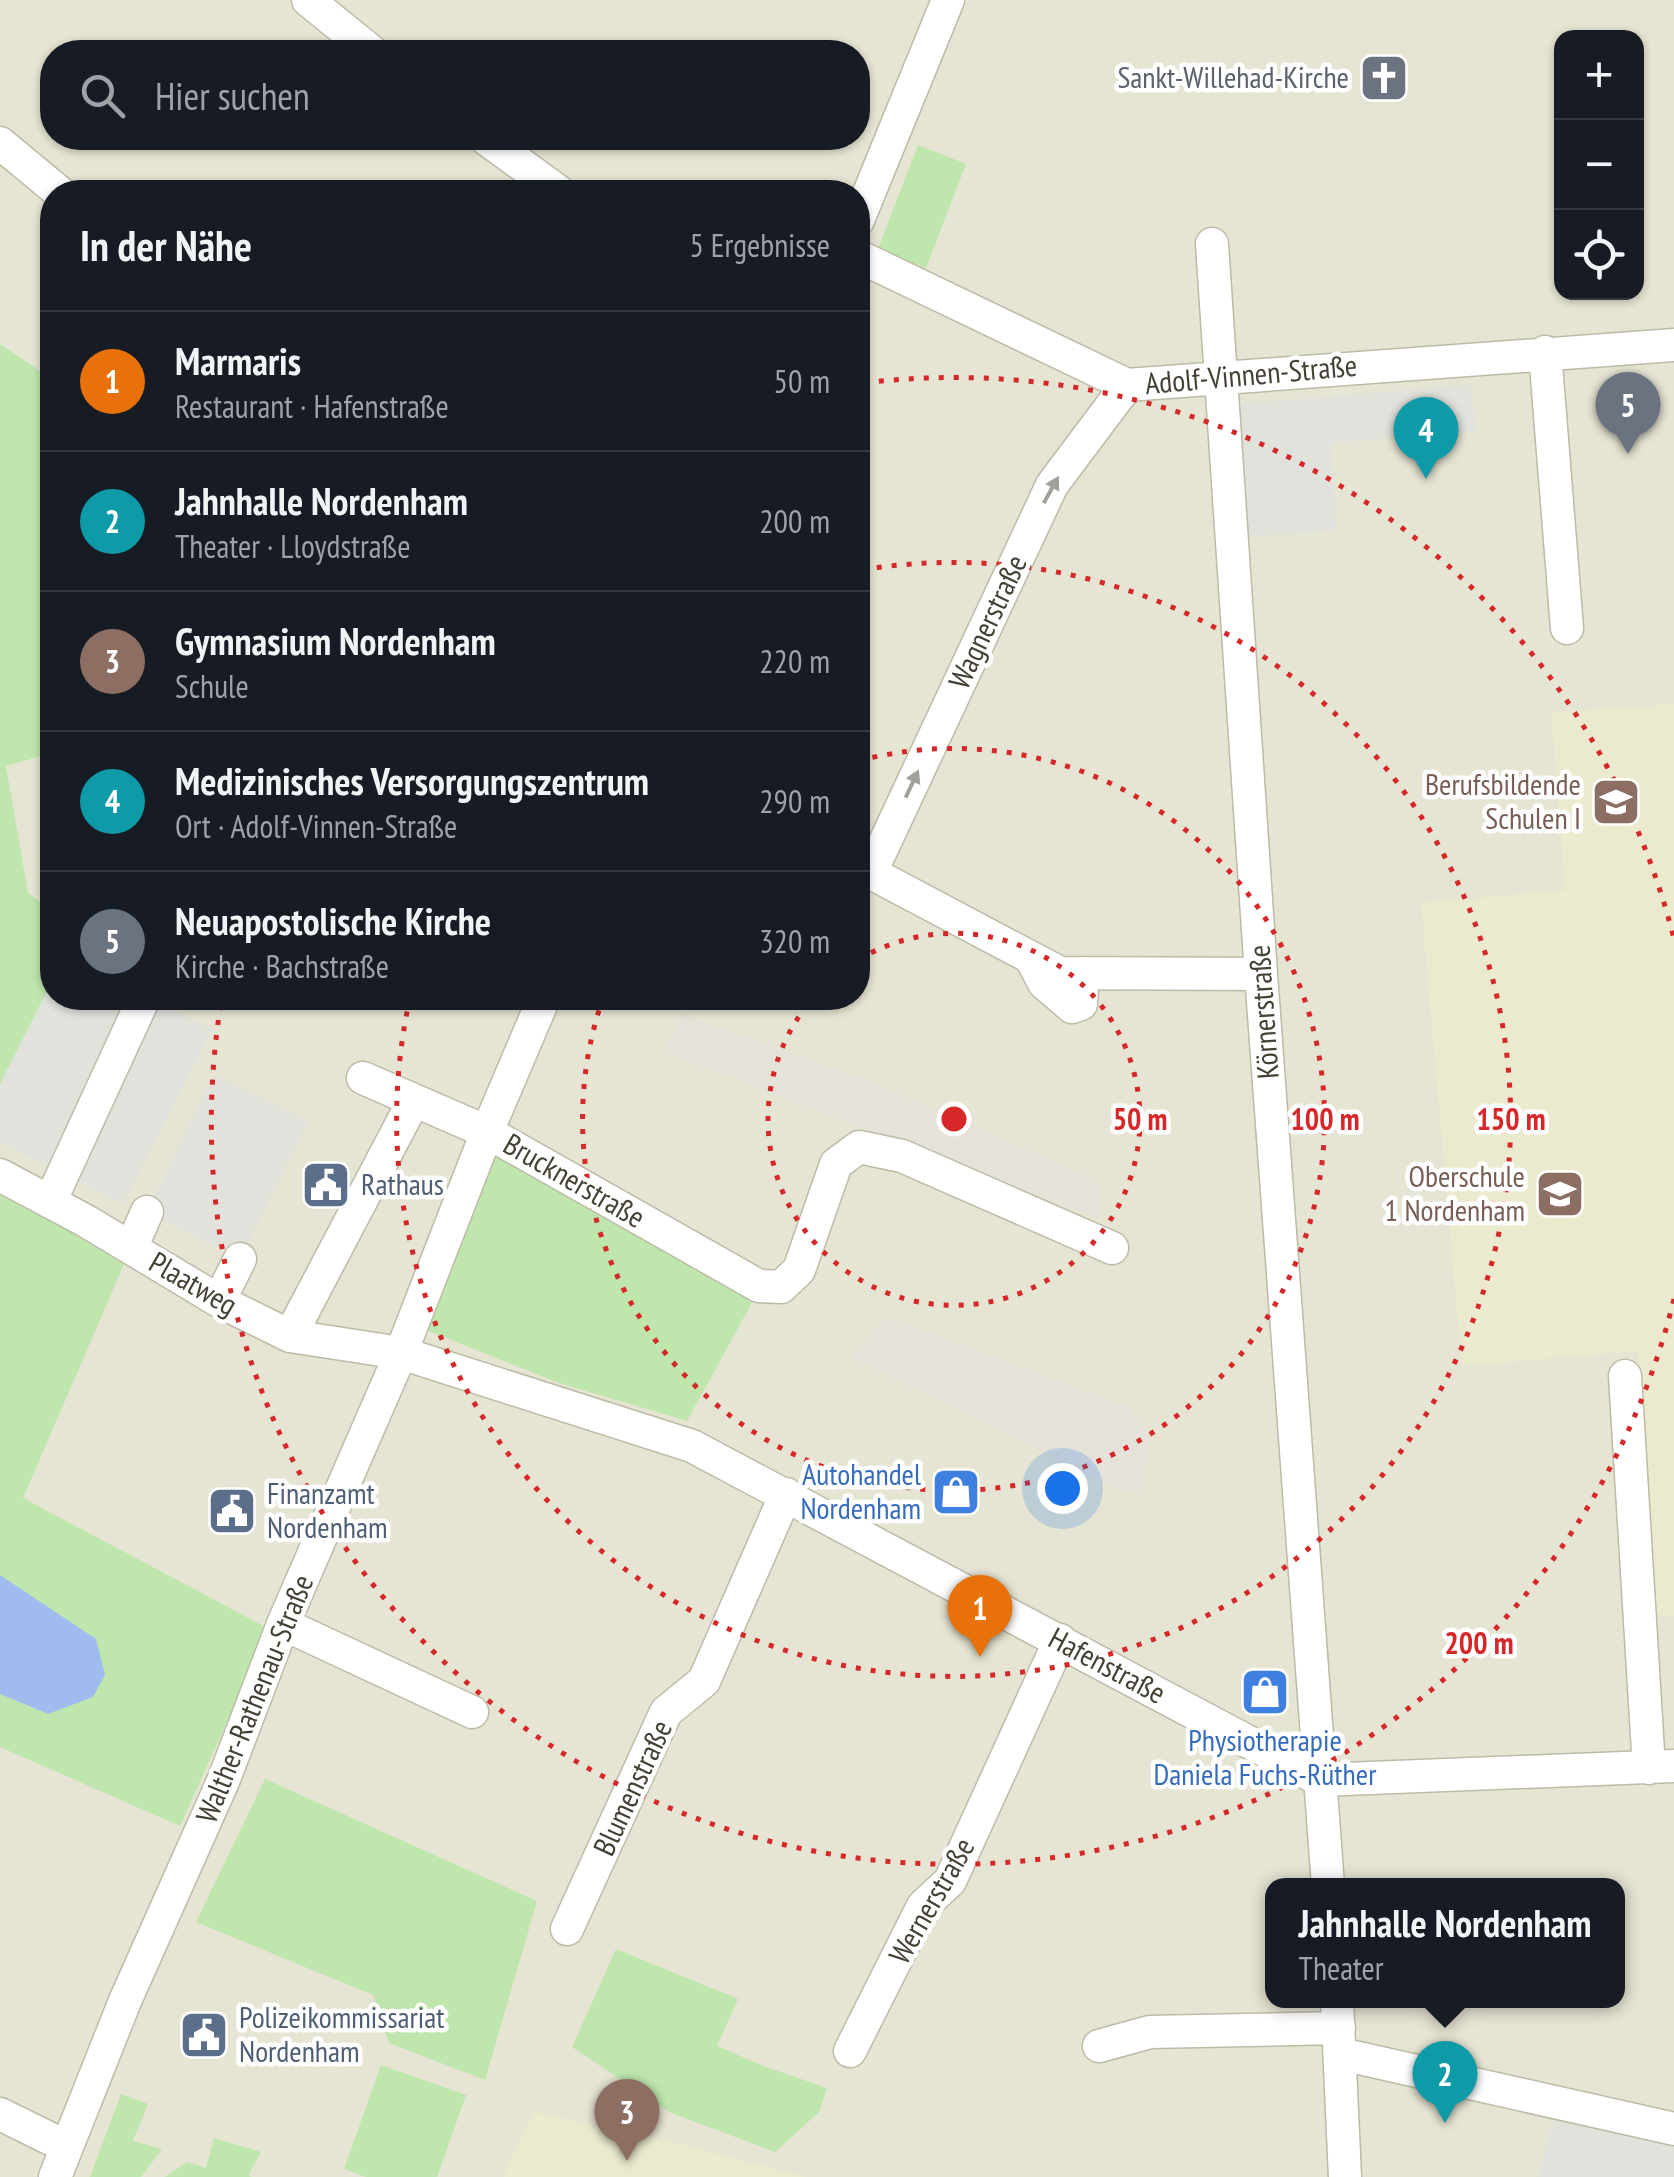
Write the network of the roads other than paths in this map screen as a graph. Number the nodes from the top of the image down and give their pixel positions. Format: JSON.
{"nodes":[{"id":1,"x":308,"y":0,"type":"edge"},
{"id":2,"x":948,"y":0,"type":"edge"},
{"id":3,"x":357,"y":40,"type":"edge"},
{"id":4,"x":0,"y":143,"type":"edge"},
{"id":5,"x":501,"y":150,"type":"edge"},
{"id":6,"x":45,"y":180,"type":"edge"},
{"id":7,"x":543,"y":180,"type":"edge"},
{"id":8,"x":870,"y":191,"type":"edge"},
{"id":9,"x":1212,"y":244,"type":"dead end"},
{"id":10,"x":870,"y":262,"type":"edge"},
{"id":11,"x":1674,"y":345,"type":"edge"},
{"id":12,"x":1546,"y":352,"type":"junction"},
{"id":13,"x":1221,"y":376,"type":"junction"},
{"id":14,"x":1127,"y":385,"type":"junction"},
{"id":15,"x":1567,"y":628,"type":"dead end"},
{"id":16,"x":870,"y":857,"type":"edge"},
{"id":17,"x":870,"y":872,"type":"edge"},
{"id":18,"x":1261,"y":974,"type":"junction"},
{"id":19,"x":138,"y":1010,"type":"edge"},
{"id":20,"x":539,"y":1010,"type":"edge"},
{"id":21,"x":363,"y":1078,"type":"dead end"},
{"id":22,"x":413,"y":1102,"type":"junction"},
{"id":23,"x":486,"y":1132,"type":"junction"},
{"id":24,"x":0,"y":1175,"type":"edge"},
{"id":25,"x":50,"y":1202,"type":"junction"},
{"id":26,"x":147,"y":1212,"type":"dead end"},
{"id":27,"x":131,"y":1248,"type":"junction"},
{"id":28,"x":1112,"y":1248,"type":"dead end"},
{"id":29,"x":240,"y":1258,"type":"dead end"},
{"id":30,"x":218,"y":1301,"type":"junction"},
{"id":31,"x":290,"y":1336,"type":"junction"},
{"id":32,"x":401,"y":1353,"type":"junction"},
{"id":33,"x":1625,"y":1376,"type":"dead end"},
{"id":34,"x":786,"y":1494,"type":"junction"},
{"id":35,"x":282,"y":1624,"type":"junction"},
{"id":36,"x":1060,"y":1640,"type":"junction"},
{"id":37,"x":472,"y":1712,"type":"dead end"},
{"id":38,"x":1662,"y":1766,"type":"edge"},
{"id":39,"x":1320,"y":1780,"type":"junction"},
{"id":40,"x":1327,"y":1878,"type":"edge"},
{"id":41,"x":566,"y":1929,"type":"dead end"},
{"id":42,"x":1339,"y":2027,"type":"edge"},
{"id":43,"x":1099,"y":2046,"type":"dead end"},
{"id":44,"x":850,"y":2051,"type":"dead end"},
{"id":45,"x":0,"y":2114,"type":"edge"},
{"id":46,"x":1674,"y":2129,"type":"edge"},
{"id":47,"x":61,"y":2162,"type":"edge"},
{"id":48,"x":1346,"y":2177,"type":"edge"}],
"edges":[{"from":1,"to":3,"type":"street"},
{"from":2,"to":8,"type":"street"},
{"from":4,"to":6,"type":"street"},
{"from":5,"to":7,"type":"street"},
{"from":9,"to":13,"type":"street","name":"Körnerstraße"},
{"from":10,"to":14,"type":"street","name":"Adolf-Vinnen-Straße"},
{"from":11,"to":12,"type":"street","name":"Adolf-Vinnen-Straße"},
{"from":12,"to":13,"type":"street","name":"Adolf-Vinnen-Straße"},
{"from":12,"to":15,"type":"street"},
{"from":13,"to":14,"type":"street","name":"Adolf-Vinnen-Straße"},
{"from":13,"to":18,"type":"street","name":"Körnerstraße"},
{"from":16,"to":14,"type":"street","name":"Wagnerstraße","one_way":true},
{"from":17,"to":18,"type":"street"},
{"from":18,"to":39,"type":"street","name":"Körnerstraße"},
{"from":19,"to":25,"type":"street"},
{"from":20,"to":23,"type":"street","name":"Walther-Rathenau-Straße"},
{"from":21,"to":22,"type":"street","name":"Brucknerstraße"},
{"from":22,"to":23,"type":"street","name":"Brucknerstraße"},
{"from":22,"to":31,"type":"street"},
{"from":23,"to":28,"type":"street","name":"Brucknerstraße"},
{"from":23,"to":32,"type":"street","name":"Walther-Rathenau-Straße"},
{"from":24,"to":25,"type":"street","name":"Plaatweg"},
{"from":25,"to":27,"type":"street","name":"Plaatweg"},
{"from":26,"to":27,"type":"street"},
{"from":27,"to":30,"type":"street","name":"Plaatweg"},
{"from":29,"to":30,"type":"street"},
{"from":30,"to":31,"type":"street","name":"Plaatweg"},
{"from":31,"to":32,"type":"street","name":"Plaatweg"},
{"from":32,"to":34,"type":"street","name":"Hafenstraße"},
{"from":32,"to":35,"type":"street","name":"Walther-Rathenau-Straße"},
{"from":33,"to":38,"type":"street"},
{"from":34,"to":36,"type":"street","name":"Hafenstraße"},
{"from":34,"to":41,"type":"street","name":"Blumenstraße"},
{"from":35,"to":37,"type":"street"},
{"from":35,"to":47,"type":"street","name":"Walther-Rathenau-Straße"},
{"from":36,"to":39,"type":"street","name":"Hafenstraße"},
{"from":36,"to":44,"type":"street","name":"Wernerstraße"},
{"from":38,"to":39,"type":"street"},
{"from":39,"to":40,"type":"street","name":"Körnerstraße"},
{"from":42,"to":43,"type":"street"},
{"from":42,"to":46,"type":"street"},
{"from":42,"to":48,"type":"street"},
{"from":45,"to":47,"type":"street"}]}
